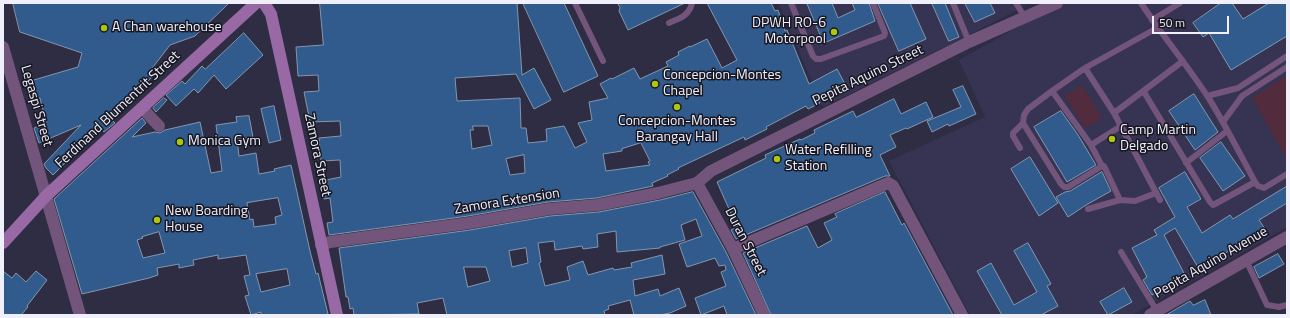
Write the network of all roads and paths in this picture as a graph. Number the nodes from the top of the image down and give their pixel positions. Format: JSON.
{"nodes":[{"id":1,"x":256,"y":3,"type":"edge"},
{"id":2,"x":264,"y":3,"type":"edge"},
{"id":3,"x":575,"y":3,"type":"edge"},
{"id":4,"x":692,"y":3,"type":"edge"},
{"id":5,"x":790,"y":3,"type":"edge"},
{"id":6,"x":873,"y":3,"type":"edge"},
{"id":7,"x":953,"y":3,"type":"edge"},
{"id":8,"x":1016,"y":3,"type":"edge"},
{"id":9,"x":1057,"y":3,"type":"edge"},
{"id":10,"x":1141,"y":3,"type":"edge"},
{"id":11,"x":1180,"y":3,"type":"edge"},
{"id":12,"x":1025,"y":18,"type":"junction"},
{"id":13,"x":1152,"y":20,"type":"junction"},
{"id":14,"x":669,"y":23,"type":"dead end"},
{"id":15,"x":1157,"y":28,"type":"junction"},
{"id":16,"x":969,"y":42,"type":"junction"},
{"id":17,"x":3,"y":47,"type":"edge"},
{"id":18,"x":1287,"y":56,"type":"edge"},
{"id":19,"x":603,"y":61,"type":"dead end"},
{"id":20,"x":1183,"y":61,"type":"junction"},
{"id":21,"x":1287,"y":67,"type":"edge"},
{"id":22,"x":1085,"y":68,"type":"junction"},
{"id":23,"x":1238,"y":88,"type":"junction"},
{"id":24,"x":1052,"y":91,"type":"junction"},
{"id":25,"x":1144,"y":92,"type":"junction"},
{"id":26,"x":1207,"y":96,"type":"junction"},
{"id":27,"x":1242,"y":96,"type":"junction"},
{"id":28,"x":142,"y":108,"type":"junction"},
{"id":29,"x":1114,"y":114,"type":"junction"},
{"id":30,"x":1023,"y":122,"type":"junction"},
{"id":31,"x":1223,"y":122,"type":"junction"},
{"id":32,"x":159,"y":126,"type":"dead end"},
{"id":33,"x":1120,"y":126,"type":"junction"},
{"id":34,"x":1227,"y":131,"type":"junction"},
{"id":35,"x":1091,"y":145,"type":"junction"},
{"id":36,"x":1020,"y":148,"type":"dead end"},
{"id":37,"x":1186,"y":163,"type":"junction"},
{"id":38,"x":1102,"y":166,"type":"junction"},
{"id":39,"x":1287,"y":174,"type":"edge"},
{"id":40,"x":1255,"y":182,"type":"junction"},
{"id":41,"x":697,"y":183,"type":"junction"},
{"id":42,"x":1156,"y":193,"type":"junction"},
{"id":43,"x":46,"y":196,"type":"junction"},
{"id":44,"x":1120,"y":200,"type":"junction"},
{"id":45,"x":1160,"y":200,"type":"dead end"},
{"id":46,"x":1088,"y":209,"type":"dead end"},
{"id":47,"x":1287,"y":237,"type":"edge"},
{"id":48,"x":3,"y":243,"type":"edge"},
{"id":49,"x":321,"y":245,"type":"junction"},
{"id":50,"x":733,"y":249,"type":"junction"},
{"id":51,"x":1121,"y":252,"type":"dead end"},
{"id":52,"x":1246,"y":260,"type":"junction"},
{"id":53,"x":1287,"y":305,"type":"edge"},
{"id":54,"x":1154,"y":313,"type":"edge"},
{"id":55,"x":80,"y":315,"type":"edge"},
{"id":56,"x":337,"y":315,"type":"edge"},
{"id":57,"x":764,"y":315,"type":"edge"},
{"id":58,"x":962,"y":315,"type":"edge"}],
"edges":[{"from":1,"to":28,"type":"street","name":"Ferdinand Blumentrit Street"},
{"from":2,"to":49,"type":"street","name":"Zamora Street"},
{"from":3,"to":19,"type":"lane"},
{"from":4,"to":14,"type":"lane"},
{"from":5,"to":6,"type":"lane"},
{"from":7,"to":16,"type":"lane"},
{"from":8,"to":12,"type":"lane"},
{"from":9,"to":12,"type":"street","name":"Pepita Aquino Street"},
{"from":10,"to":13,"type":"lane"},
{"from":11,"to":13,"type":"lane"},
{"from":12,"to":16,"type":"street","name":"Pepita Aquino Street"},
{"from":13,"to":15,"type":"lane"},
{"from":15,"to":20,"type":"lane"},
{"from":15,"to":22,"type":"lane"},
{"from":16,"to":41,"type":"street","name":"Pepita Aquino Street"},
{"from":17,"to":43,"type":"street","name":"Legaspi Street"},
{"from":18,"to":23,"type":"lane"},
{"from":20,"to":25,"type":"lane"},
{"from":20,"to":26,"type":"lane"},
{"from":21,"to":27,"type":"lane"},
{"from":22,"to":24,"type":"lane"},
{"from":22,"to":29,"type":"lane"},
{"from":23,"to":26,"type":"lane"},
{"from":23,"to":27,"type":"lane"},
{"from":24,"to":30,"type":"lane"},
{"from":24,"to":35,"type":"lane"},
{"from":25,"to":29,"type":"lane"},
{"from":25,"to":37,"type":"lane"},
{"from":26,"to":31,"type":"lane"},
{"from":27,"to":31,"type":"lane"},
{"from":28,"to":32,"type":"street"},
{"from":28,"to":43,"type":"street","name":"Ferdinand Blumentrit Street"},
{"from":29,"to":33,"type":"lane"},
{"from":30,"to":36,"type":"lane"},
{"from":30,"to":38,"type":"lane"},
{"from":31,"to":34,"type":"lane"},
{"from":33,"to":35,"type":"lane"},
{"from":33,"to":42,"type":"lane"},
{"from":34,"to":37,"type":"lane"},
{"from":34,"to":40,"type":"lane"},
{"from":35,"to":38,"type":"lane"},
{"from":37,"to":40,"type":"lane"},
{"from":38,"to":44,"type":"lane"},
{"from":39,"to":40,"type":"lane"},
{"from":41,"to":49,"type":"street","name":"Zamora Extension"},
{"from":41,"to":50,"type":"street","name":"Duran Street"},
{"from":42,"to":44,"type":"lane"},
{"from":42,"to":45,"type":"lane"},
{"from":43,"to":48,"type":"street","name":"Ferdinand Blumentrit Street"},
{"from":43,"to":55,"type":"street","name":"Legaspi Street"},
{"from":44,"to":46,"type":"lane"},
{"from":47,"to":52,"type":"street","name":"Pepita Aquino Avenue"},
{"from":49,"to":56,"type":"street","name":"Zamora Street"},
{"from":50,"to":57,"type":"street","name":"Duran Street"},
{"from":50,"to":58,"type":"street"},
{"from":51,"to":54,"type":"lane"},
{"from":52,"to":53,"type":"lane"},
{"from":52,"to":54,"type":"street","name":"Pepita Aquino Avenue"}]}
